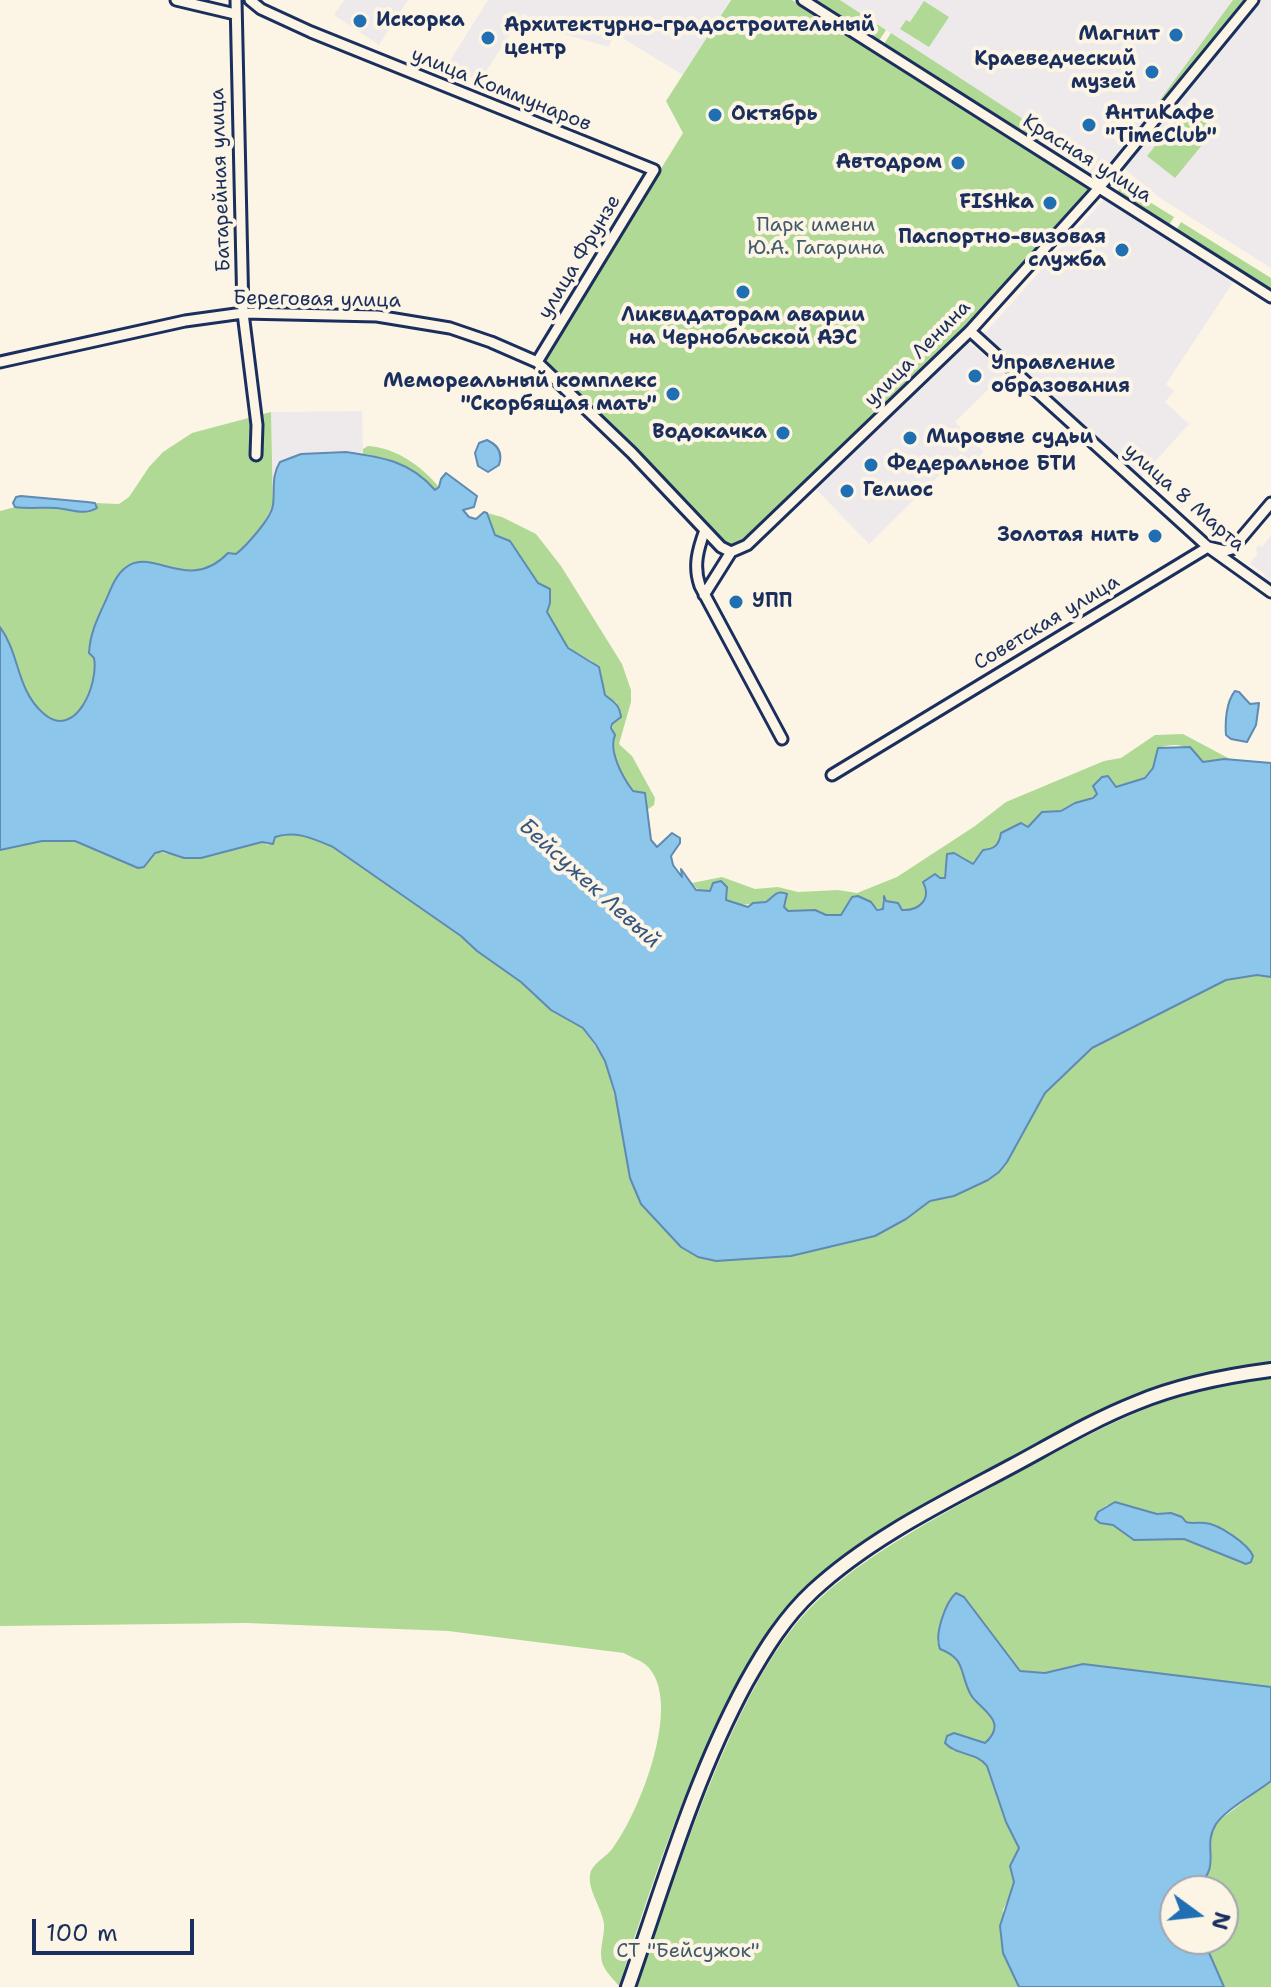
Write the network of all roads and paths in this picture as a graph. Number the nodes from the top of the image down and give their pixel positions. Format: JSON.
{"nodes":[{"id":1,"x":176,"y":0,"type":"edge"},
{"id":2,"x":236,"y":0,"type":"edge"},
{"id":3,"x":250,"y":0,"type":"edge"},
{"id":4,"x":803,"y":0,"type":"edge"},
{"id":5,"x":1253,"y":0,"type":"edge"},
{"id":6,"x":235,"y":14,"type":"junction"},
{"id":7,"x":654,"y":170,"type":"joint"},
{"id":8,"x":1099,"y":188,"type":"junction"},
{"id":9,"x":1271,"y":297,"type":"edge"},
{"id":10,"x":243,"y":313,"type":"junction"},
{"id":11,"x":970,"y":331,"type":"junction"},
{"id":12,"x":0,"y":362,"type":"edge"},
{"id":13,"x":537,"y":362,"type":"junction"},
{"id":14,"x":256,"y":455,"type":"dead end"},
{"id":15,"x":1271,"y":503,"type":"edge"},
{"id":16,"x":705,"y":530,"type":"junction"},
{"id":17,"x":1208,"y":547,"type":"junction"},
{"id":18,"x":731,"y":552,"type":"junction"},
{"id":19,"x":1271,"y":592,"type":"edge"},
{"id":20,"x":704,"y":595,"type":"junction"},
{"id":21,"x":782,"y":739,"type":"dead end"},
{"id":22,"x":832,"y":775,"type":"dead end"},
{"id":23,"x":1271,"y":1370,"type":"edge"},
{"id":24,"x":628,"y":1987,"type":"edge"}],
"edges":[{"from":1,"to":6,"type":"street"},
{"from":2,"to":6,"type":"street","name":"Батарейная улица"},
{"from":3,"to":7,"type":"street","name":"улица Коммунаров"},
{"from":4,"to":8,"type":"street","name":"Красная улица"},
{"from":5,"to":8,"type":"street","name":"улица Ленина"},
{"from":6,"to":10,"type":"street","name":"Батарейная улица"},
{"from":7,"to":13,"type":"street","name":"улица Фрунзе"},
{"from":8,"to":9,"type":"street","name":"Красная улица"},
{"from":8,"to":11,"type":"street","name":"улица Ленина"},
{"from":10,"to":12,"type":"street","name":"Береговая улица"},
{"from":10,"to":13,"type":"street","name":"Береговая улица"},
{"from":10,"to":14,"type":"street","name":"Батарейная улица"},
{"from":11,"to":17,"type":"street","name":"улица 8 Марта"},
{"from":11,"to":18,"type":"street","name":"улица Ленина"},
{"from":13,"to":16,"type":"street","name":"Береговая улица"},
{"from":15,"to":17,"type":"street","name":"Советская улица"},
{"from":16,"to":18,"type":"street","name":"Береговая улица"},
{"from":16,"to":20,"type":"street"},
{"from":17,"to":19,"type":"street","name":"улица 8 Марта"},
{"from":17,"to":22,"type":"street","name":"Советская улица"},
{"from":18,"to":20,"type":"street","name":"улица Ленина"},
{"from":20,"to":21,"type":"street"},
{"from":23,"to":24,"type":"street"}]}
